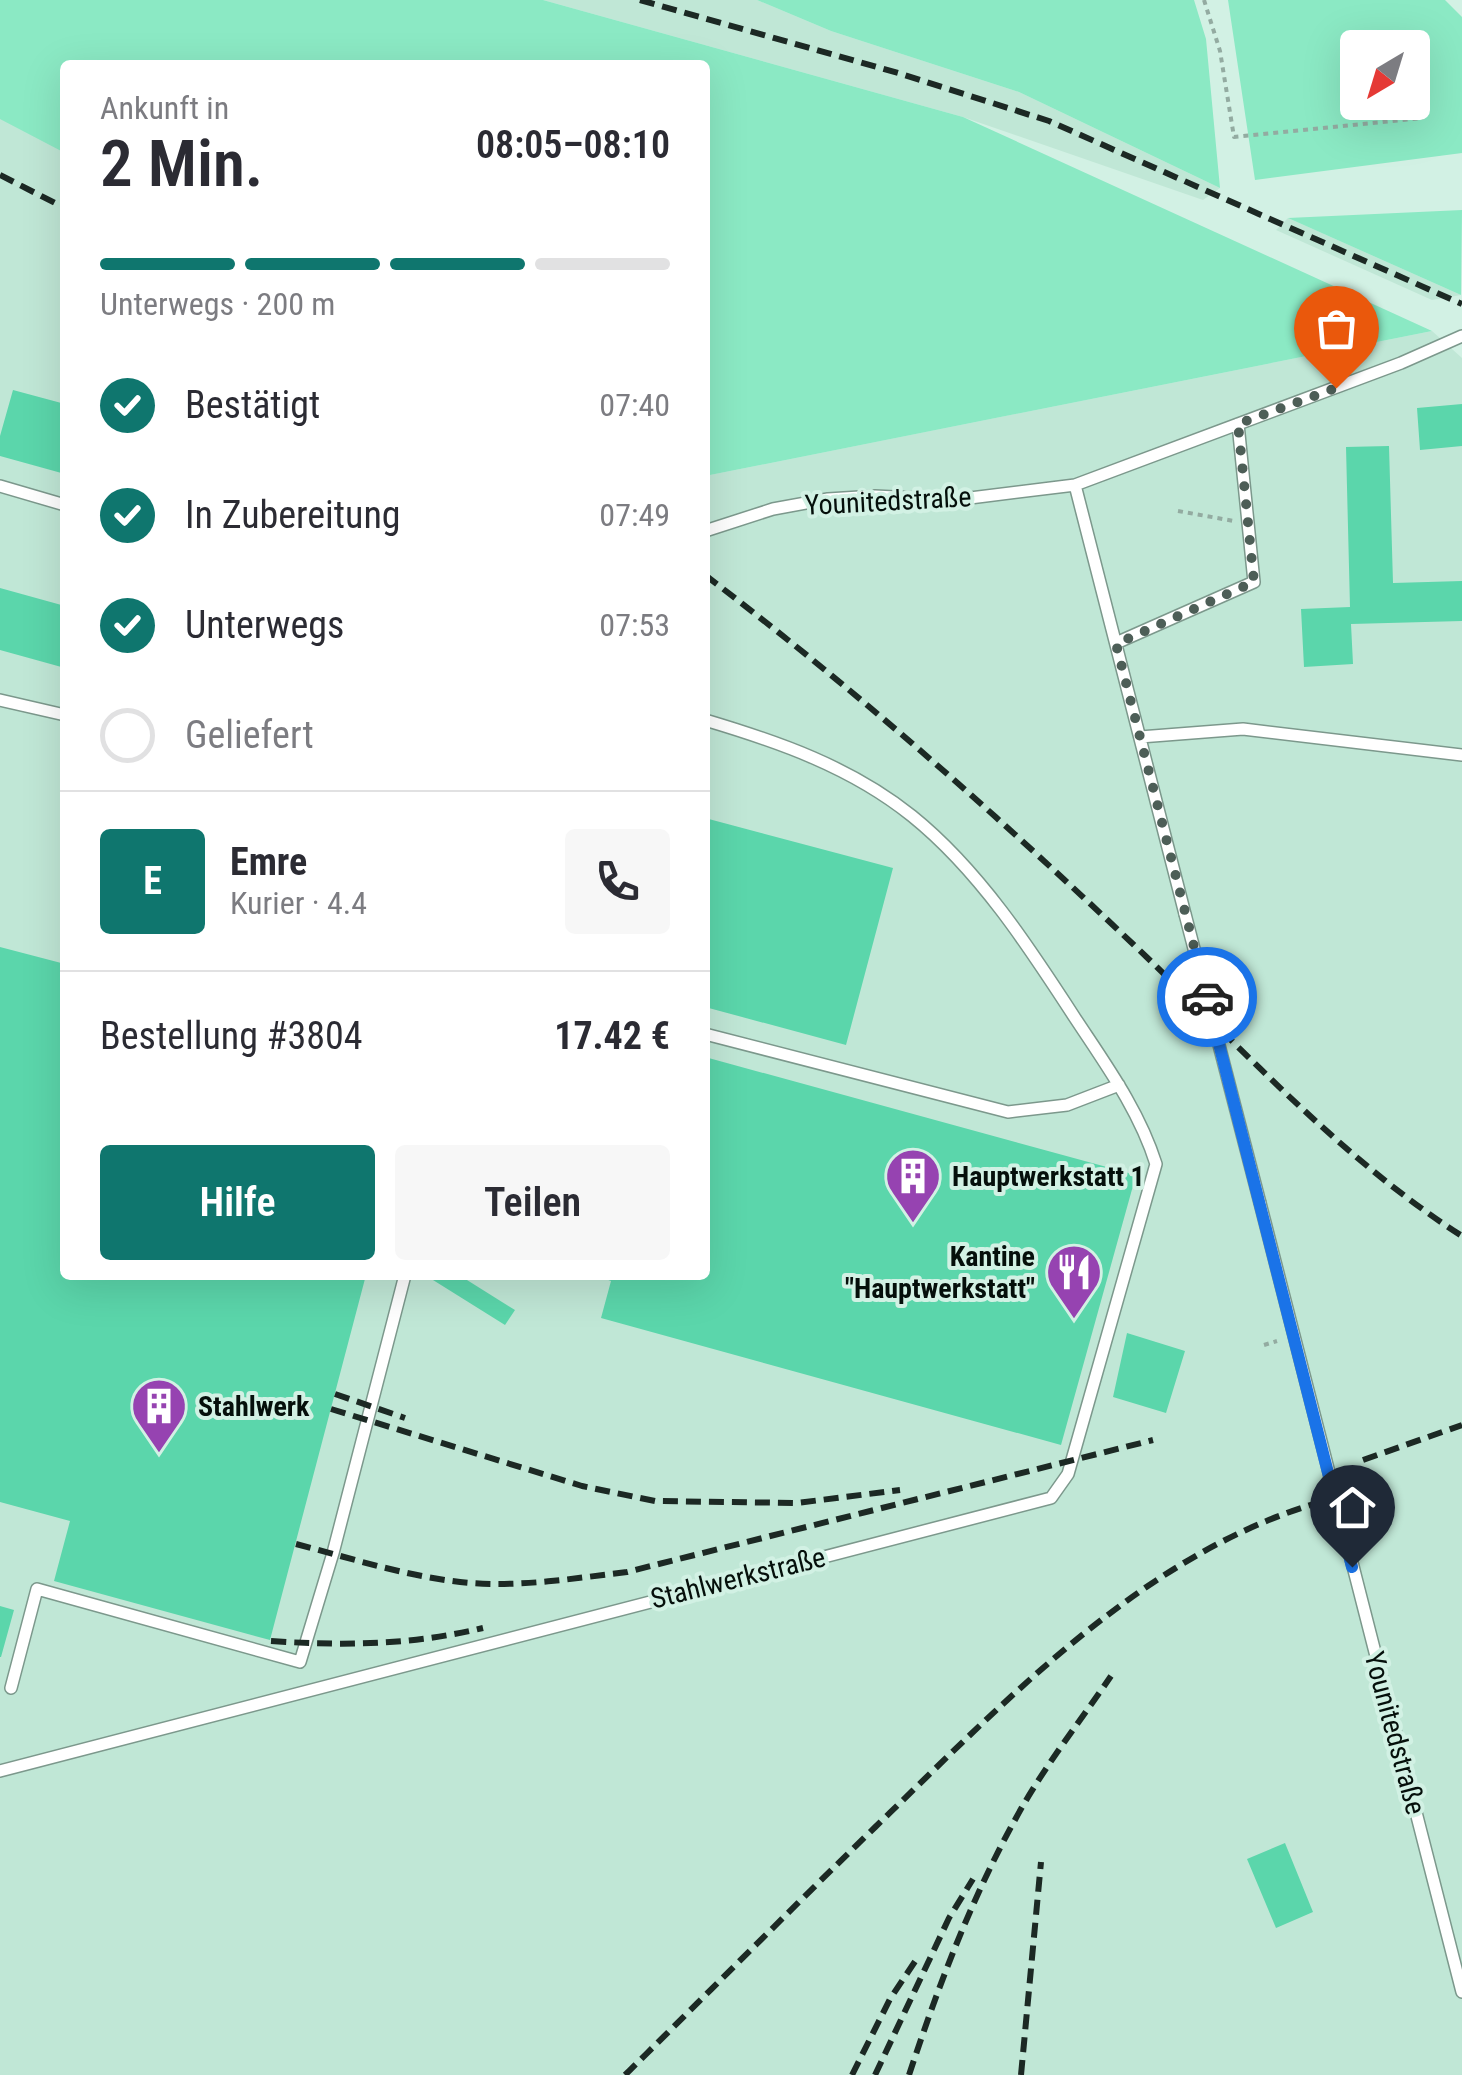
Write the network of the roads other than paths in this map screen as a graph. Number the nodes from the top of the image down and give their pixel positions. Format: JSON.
{"nodes":[{"id":1,"x":1462,"y":336,"type":"edge"},
{"id":2,"x":1238,"y":424,"type":"junction"},
{"id":3,"x":1075,"y":485,"type":"junction"},
{"id":4,"x":0,"y":486,"type":"edge"},
{"id":5,"x":60,"y":504,"type":"edge"},
{"id":6,"x":710,"y":530,"type":"edge"},
{"id":7,"x":1116,"y":644,"type":"junction"},
{"id":8,"x":0,"y":700,"type":"edge"},
{"id":9,"x":60,"y":714,"type":"edge"},
{"id":10,"x":710,"y":722,"type":"edge"},
{"id":11,"x":1140,"y":737,"type":"junction"},
{"id":12,"x":1462,"y":754,"type":"edge"},
{"id":13,"x":710,"y":1035,"type":"edge"},
{"id":14,"x":1118,"y":1085,"type":"junction"},
{"id":15,"x":403,"y":1280,"type":"edge"},
{"id":16,"x":11,"y":1688,"type":"dead end"},
{"id":17,"x":0,"y":1771,"type":"edge"},
{"id":18,"x":1462,"y":1992,"type":"edge"}],
"edges":[{"from":1,"to":2,"type":"lane","name":"Younitedstraße"},
{"from":2,"to":3,"type":"lane","name":"Younitedstraße"},
{"from":2,"to":7,"type":"lane"},
{"from":3,"to":6,"type":"lane","name":"Younitedstraße"},
{"from":3,"to":7,"type":"lane","name":"Younitedstraße"},
{"from":4,"to":5,"type":"lane"},
{"from":7,"to":11,"type":"lane","name":"Younitedstraße"},
{"from":8,"to":9,"type":"lane"},
{"from":10,"to":14,"type":"lane","name":"Stahlwerkstraße"},
{"from":11,"to":12,"type":"lane"},
{"from":11,"to":18,"type":"lane","name":"Younitedstraße","bridge":true},
{"from":13,"to":14,"type":"lane"},
{"from":14,"to":17,"type":"lane","name":"Stahlwerkstraße"},
{"from":15,"to":16,"type":"lane"}]}
